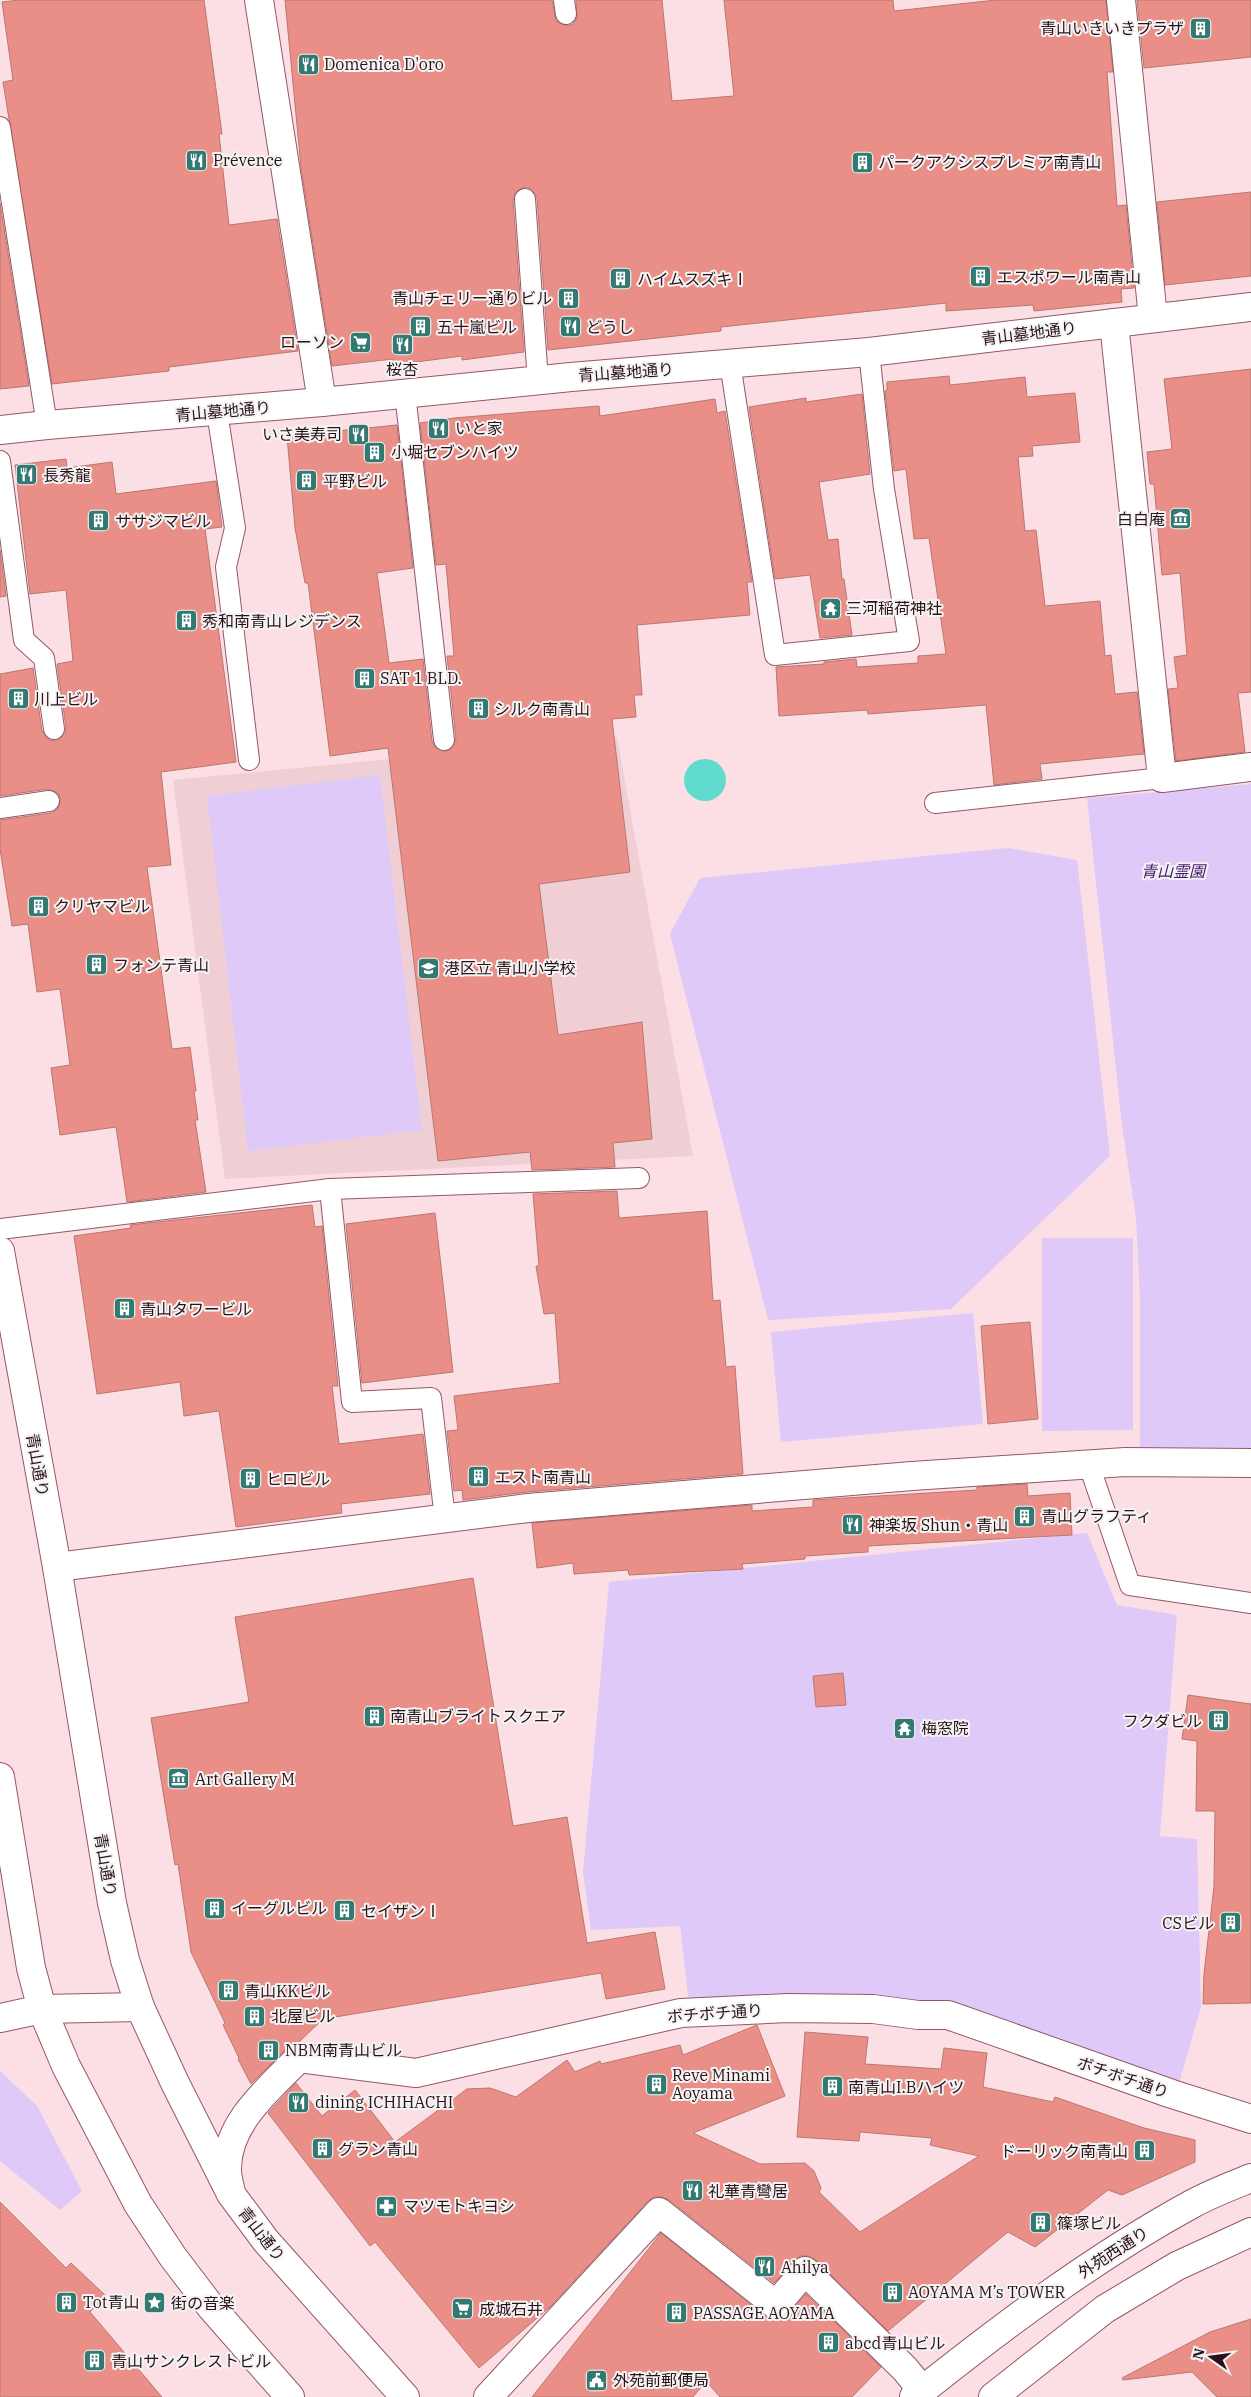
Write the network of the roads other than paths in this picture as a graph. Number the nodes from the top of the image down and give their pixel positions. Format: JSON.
{"nodes":[{"id":1,"x":259,"y":0,"type":"edge"},
{"id":2,"x":1121,"y":0,"type":"edge"},
{"id":3,"x":0,"y":127,"type":"edge"},
{"id":4,"x":525,"y":199,"type":"dead end"},
{"id":5,"x":1251,"y":306,"type":"edge"},
{"id":6,"x":1153,"y":318,"type":"junction"},
{"id":7,"x":1114,"y":323,"type":"junction"},
{"id":8,"x":869,"y":352,"type":"junction"},
{"id":9,"x":730,"y":363,"type":"junction"},
{"id":10,"x":538,"y":381,"type":"junction"},
{"id":11,"x":405,"y":393,"type":"junction"},
{"id":12,"x":322,"y":402,"type":"junction"},
{"id":13,"x":217,"y":412,"type":"junction"},
{"id":14,"x":47,"y":425,"type":"junction"},
{"id":15,"x":0,"y":430,"type":"edge"},
{"id":16,"x":0,"y":462,"type":"edge"},
{"id":17,"x":54,"y":729,"type":"dead end"},
{"id":18,"x":444,"y":740,"type":"dead end"},
{"id":19,"x":249,"y":760,"type":"dead end"},
{"id":20,"x":1251,"y":767,"type":"edge"},
{"id":21,"x":1162,"y":778,"type":"junction"},
{"id":22,"x":49,"y":801,"type":"dead end"},
{"id":23,"x":935,"y":803,"type":"dead end"},
{"id":24,"x":0,"y":808,"type":"edge"},
{"id":25,"x":639,"y":1178,"type":"dead end"},
{"id":26,"x":330,"y":1189,"type":"junction"},
{"id":27,"x":0,"y":1230,"type":"edge"},
{"id":28,"x":0,"y":1251,"type":"edge"},
{"id":29,"x":1251,"y":1463,"type":"edge"},
{"id":30,"x":1089,"y":1465,"type":"junction"},
{"id":31,"x":445,"y":1519,"type":"junction"},
{"id":32,"x":57,"y":1567,"type":"junction"},
{"id":33,"x":1251,"y":1603,"type":"edge"},
{"id":34,"x":0,"y":1777,"type":"edge"},
{"id":35,"x":140,"y":2007,"type":"junction"},
{"id":36,"x":42,"y":2009,"type":"junction"},
{"id":37,"x":0,"y":2018,"type":"edge"},
{"id":38,"x":1251,"y":2119,"type":"edge"},
{"id":39,"x":1251,"y":2178,"type":"edge"},
{"id":40,"x":231,"y":2194,"type":"junction"},
{"id":41,"x":1251,"y":2232,"type":"edge"},
{"id":42,"x":918,"y":2394,"type":"edge"},
{"id":43,"x":290,"y":2397,"type":"edge"},
{"id":44,"x":405,"y":2397,"type":"edge"},
{"id":45,"x":488,"y":2397,"type":"edge"},
{"id":46,"x":993,"y":2397,"type":"edge"}],
"edges":[{"from":1,"to":12,"type":"main road"},
{"from":2,"to":6,"type":"main road"},
{"from":3,"to":14,"type":"lane"},
{"from":4,"to":10,"type":"lane"},
{"from":5,"to":6,"type":"main road","name":"青山墓地通り"},
{"from":6,"to":7,"type":"main road","name":"青山墓地通り"},
{"from":7,"to":8,"type":"main road","name":"青山墓地通り"},
{"from":7,"to":21,"type":"main road"},
{"from":8,"to":9,"type":"main road","name":"青山墓地通り"},
{"from":8,"to":9,"type":"lane"},
{"from":9,"to":10,"type":"main road","name":"青山墓地通り"},
{"from":10,"to":11,"type":"main road","name":"青山墓地通り"},
{"from":11,"to":12,"type":"main road","name":"青山墓地通り"},
{"from":11,"to":18,"type":"lane"},
{"from":12,"to":13,"type":"main road","name":"青山墓地通り"},
{"from":13,"to":14,"type":"main road","name":"青山墓地通り"},
{"from":13,"to":19,"type":"lane"},
{"from":14,"to":15,"type":"main road","name":"青山墓地通り"},
{"from":16,"to":17,"type":"lane"},
{"from":20,"to":21,"type":"main road"},
{"from":21,"to":23,"type":"lane"},
{"from":22,"to":24,"type":"lane"},
{"from":25,"to":26,"type":"lane"},
{"from":26,"to":27,"type":"lane"},
{"from":26,"to":31,"type":"lane"},
{"from":28,"to":32,"type":"main road","name":"青山通り"},
{"from":29,"to":30,"type":"main road"},
{"from":30,"to":31,"type":"main road"},
{"from":30,"to":33,"type":"lane"},
{"from":31,"to":32,"type":"main road"},
{"from":32,"to":35,"type":"main road","name":"青山通り"},
{"from":34,"to":36,"type":"main road"},
{"from":35,"to":36,"type":"main road"},
{"from":35,"to":40,"type":"main road","name":"青山通り"},
{"from":36,"to":37,"type":"main road"},
{"from":36,"to":43,"type":"main road"},
{"from":38,"to":40,"type":"main road","name":"ボチボチ通り"},
{"from":39,"to":42,"type":"main road","name":"外苑西通り"},
{"from":40,"to":44,"type":"main road","name":"青山通り"},
{"from":41,"to":46,"type":"main road"},
{"from":42,"to":45,"type":"main road"}]}
